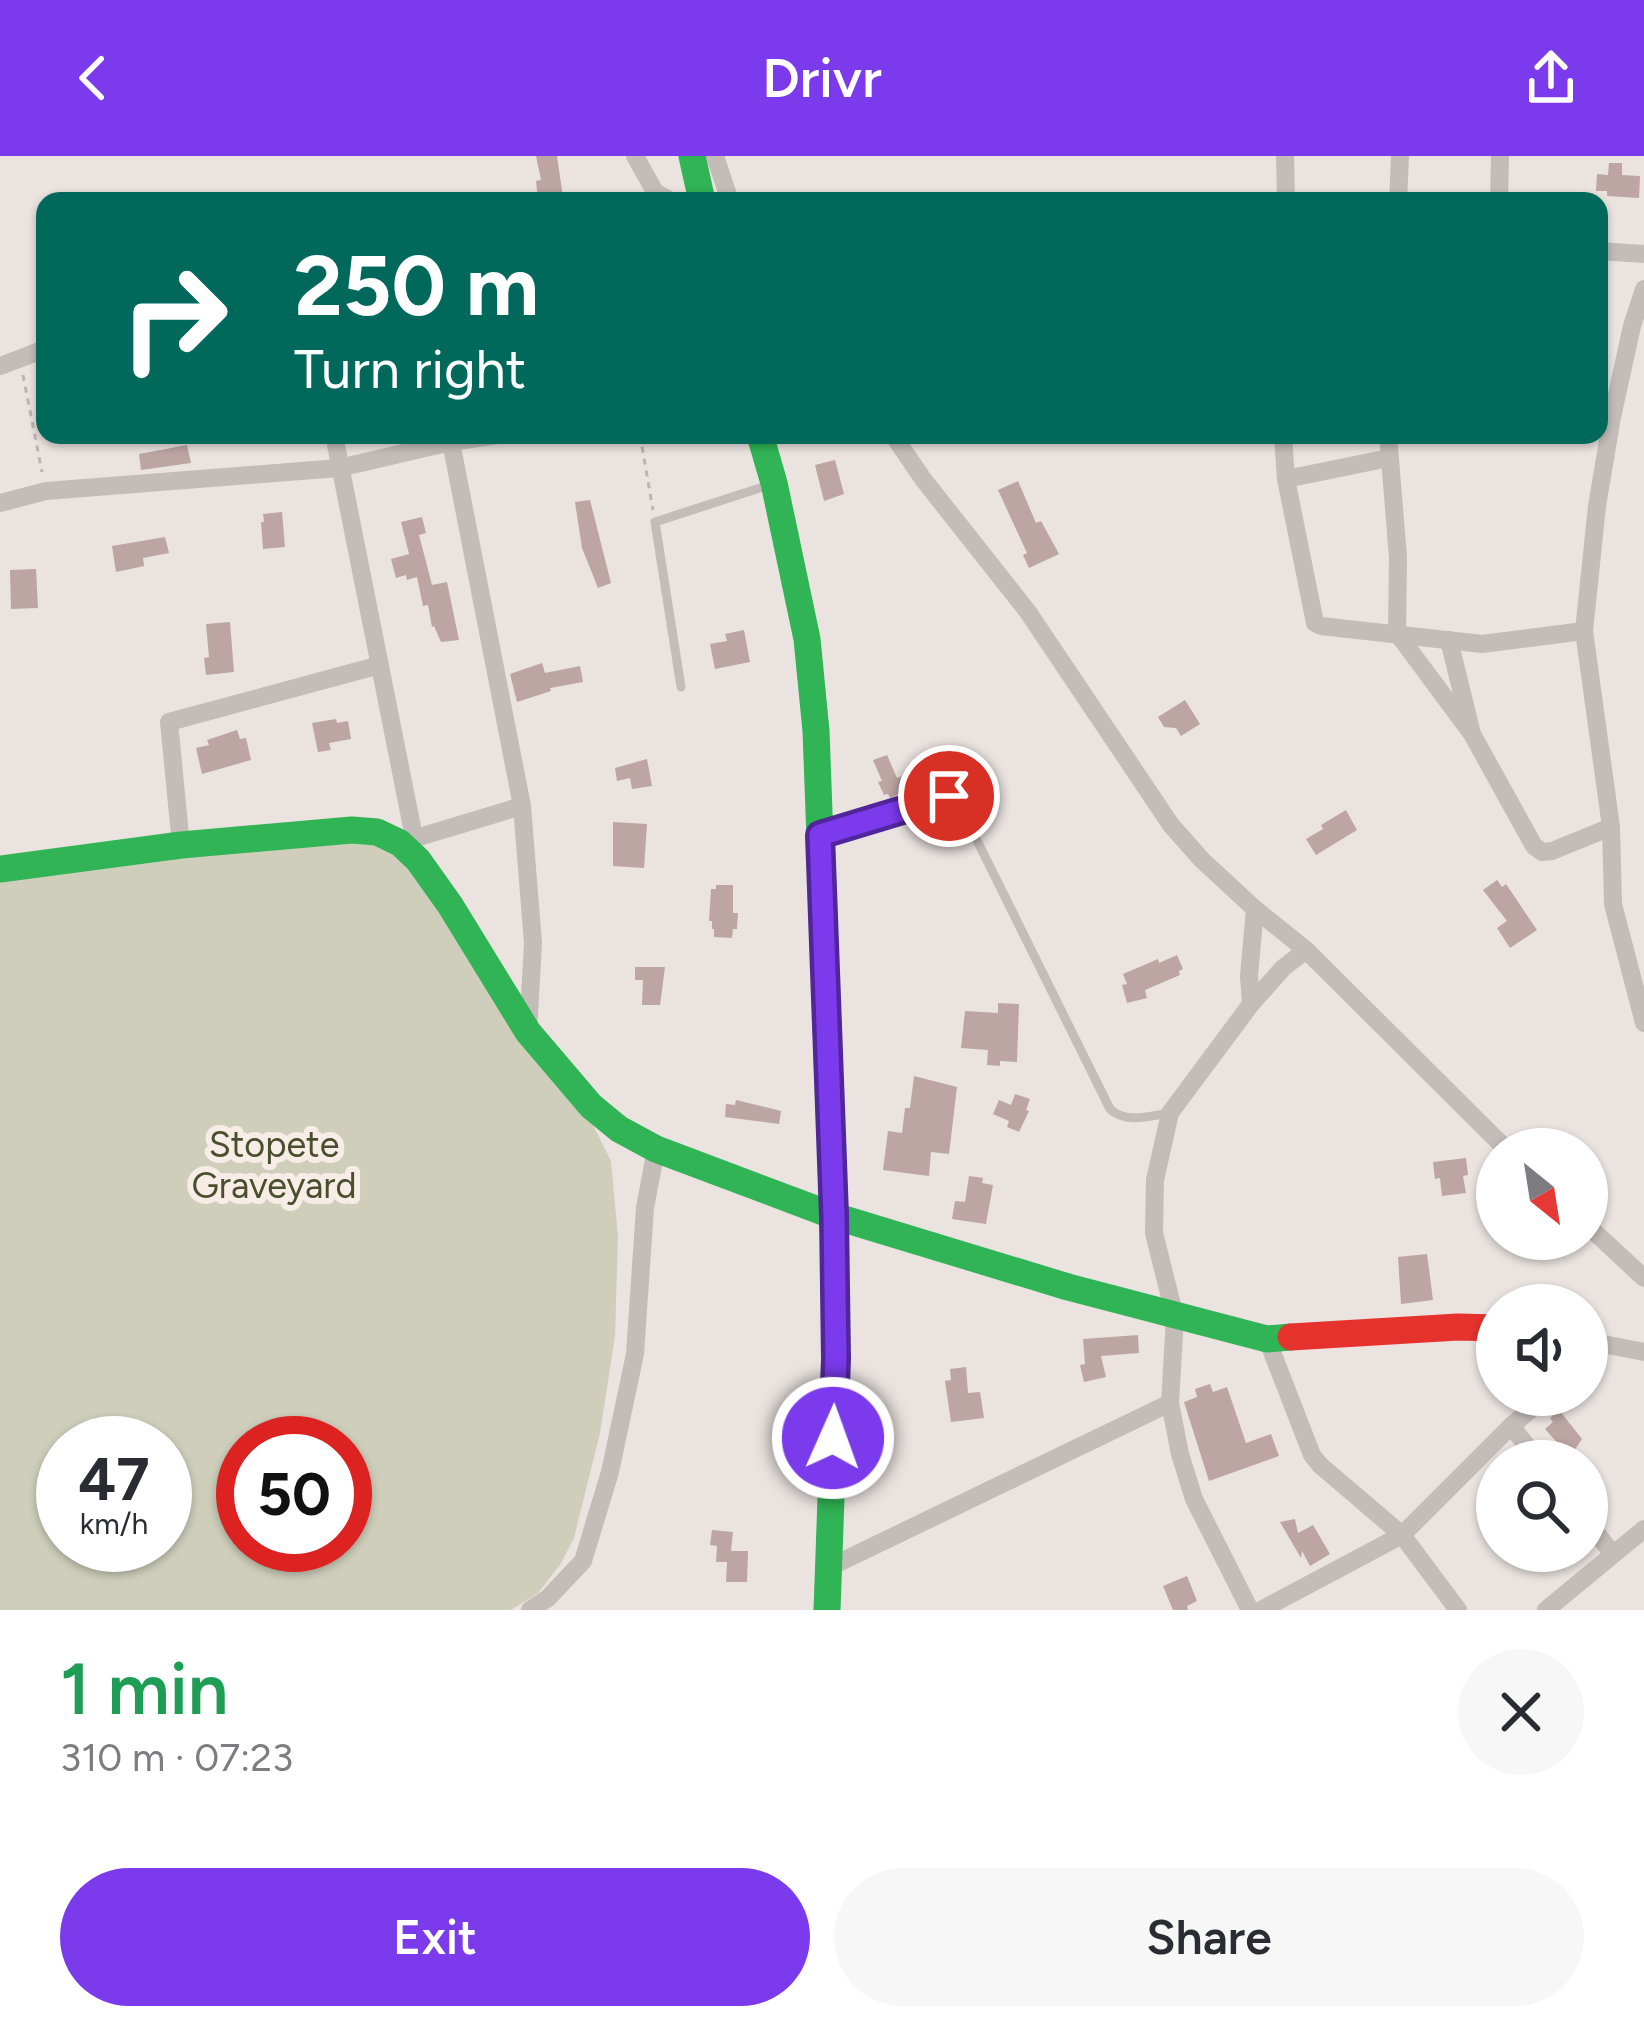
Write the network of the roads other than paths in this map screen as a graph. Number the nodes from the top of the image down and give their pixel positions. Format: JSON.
{"nodes":[{"id":1,"x":635,"y":156,"type":"edge"},
{"id":2,"x":692,"y":156,"type":"edge"},
{"id":3,"x":716,"y":156,"type":"edge"},
{"id":4,"x":1285,"y":156,"type":"edge"},
{"id":5,"x":1400,"y":156,"type":"edge"},
{"id":6,"x":1500,"y":156,"type":"edge"},
{"id":7,"x":655,"y":192,"type":"edge"},
{"id":8,"x":700,"y":192,"type":"edge"},
{"id":9,"x":727,"y":192,"type":"edge"},
{"id":10,"x":1286,"y":192,"type":"edge"},
{"id":11,"x":1398,"y":192,"type":"edge"},
{"id":12,"x":1499,"y":192,"type":"edge"},
{"id":13,"x":1608,"y":252,"type":"edge"},
{"id":14,"x":1644,"y":254,"type":"edge"},
{"id":15,"x":1644,"y":290,"type":"edge"},
{"id":16,"x":1638,"y":326,"type":"edge"},
{"id":17,"x":36,"y":352,"type":"edge"},
{"id":18,"x":0,"y":366,"type":"edge"},
{"id":19,"x":336,"y":444,"type":"edge"},
{"id":20,"x":442,"y":444,"type":"edge"},
{"id":21,"x":451,"y":444,"type":"edge"},
{"id":22,"x":763,"y":444,"type":"edge"},
{"id":23,"x":899,"y":444,"type":"edge"},
{"id":24,"x":1284,"y":444,"type":"edge"},
{"id":25,"x":1388,"y":444,"type":"edge"},
{"id":26,"x":1389,"y":458,"type":"junction"},
{"id":27,"x":340,"y":468,"type":"junction"},
{"id":28,"x":1286,"y":479,"type":"junction"},
{"id":29,"x":774,"y":483,"type":"junction"},
{"id":30,"x":0,"y":503,"type":"edge"},
{"id":31,"x":1584,"y":631,"type":"junction"},
{"id":32,"x":1396,"y":633,"type":"junction"},
{"id":33,"x":1449,"y":640,"type":"junction"},
{"id":34,"x":380,"y":665,"type":"junction"},
{"id":35,"x":681,"y":687,"type":"dead end"},
{"id":36,"x":1472,"y":734,"type":"junction"},
{"id":37,"x":523,"y":806,"type":"junction"},
{"id":38,"x":1611,"y":827,"type":"junction"},
{"id":39,"x":820,"y":835,"type":"junction"},
{"id":40,"x":407,"y":840,"type":"junction"},
{"id":41,"x":181,"y":845,"type":"junction"},
{"id":42,"x":0,"y":869,"type":"edge"},
{"id":43,"x":1255,"y":910,"type":"junction"},
{"id":44,"x":1306,"y":950,"type":"junction"},
{"id":45,"x":1251,"y":1004,"type":"junction"},
{"id":46,"x":1644,"y":1023,"type":"edge"},
{"id":47,"x":528,"y":1032,"type":"junction"},
{"id":48,"x":1170,"y":1113,"type":"junction"},
{"id":49,"x":1485,"y":1128,"type":"edge"},
{"id":50,"x":656,"y":1149,"type":"junction"},
{"id":51,"x":834,"y":1216,"type":"junction"},
{"id":52,"x":1608,"y":1245,"type":"edge"},
{"id":53,"x":1644,"y":1278,"type":"edge"},
{"id":54,"x":1175,"y":1317,"type":"junction"},
{"id":55,"x":1476,"y":1327,"type":"edge"},
{"id":56,"x":1267,"y":1339,"type":"junction"},
{"id":57,"x":1608,"y":1343,"type":"edge"},
{"id":58,"x":1644,"y":1352,"type":"edge"},
{"id":59,"x":1170,"y":1403,"type":"junction"},
{"id":60,"x":1523,"y":1416,"type":"edge"},
{"id":61,"x":1511,"y":1426,"type":"junction"},
{"id":62,"x":1522,"y":1440,"type":"edge"},
{"id":63,"x":1644,"y":1529,"type":"edge"},
{"id":64,"x":1402,"y":1535,"type":"junction"},
{"id":65,"x":1608,"y":1548,"type":"edge"},
{"id":66,"x":1612,"y":1553,"type":"junction"},
{"id":67,"x":828,"y":1568,"type":"junction"},
{"id":68,"x":830,"y":1608,"type":"edge"},
{"id":69,"x":530,"y":1610,"type":"edge"},
{"id":70,"x":1250,"y":1610,"type":"edge"},
{"id":71,"x":1261,"y":1610,"type":"edge"},
{"id":72,"x":1458,"y":1610,"type":"edge"},
{"id":73,"x":1546,"y":1610,"type":"edge"}],
"edges":[{"from":1,"to":7,"type":"street"},
{"from":2,"to":8,"type":"street"},
{"from":3,"to":9,"type":"street"},
{"from":4,"to":10,"type":"street"},
{"from":5,"to":11,"type":"street"},
{"from":6,"to":12,"type":"street"},
{"from":13,"to":14,"type":"street"},
{"from":15,"to":16,"type":"street"},
{"from":16,"to":31,"type":"street"},
{"from":17,"to":18,"type":"street"},
{"from":19,"to":27,"type":"street"},
{"from":20,"to":27,"type":"street"},
{"from":21,"to":37,"type":"street"},
{"from":22,"to":29,"type":"street"},
{"from":23,"to":43,"type":"street"},
{"from":24,"to":28,"type":"street"},
{"from":25,"to":26,"type":"street"},
{"from":26,"to":28,"type":"street"},
{"from":26,"to":32,"type":"street"},
{"from":27,"to":30,"type":"street"},
{"from":27,"to":34,"type":"street"},
{"from":28,"to":32,"type":"street"},
{"from":29,"to":35,"type":"lane"},
{"from":29,"to":39,"type":"street"},
{"from":31,"to":33,"type":"street"},
{"from":31,"to":38,"type":"street"},
{"from":32,"to":33,"type":"street"},
{"from":32,"to":36,"type":"street"},
{"from":33,"to":36,"type":"street"},
{"from":34,"to":40,"type":"street"},
{"from":34,"to":41,"type":"street"},
{"from":36,"to":38,"type":"street"},
{"from":37,"to":40,"type":"street"},
{"from":37,"to":47,"type":"street"},
{"from":38,"to":46,"type":"street"},
{"from":39,"to":48,"type":"lane"},
{"from":39,"to":51,"type":"street"},
{"from":40,"to":41,"type":"street"},
{"from":40,"to":47,"type":"street"},
{"from":41,"to":42,"type":"street"},
{"from":43,"to":44,"type":"street"},
{"from":43,"to":45,"type":"street"},
{"from":44,"to":45,"type":"street"},
{"from":44,"to":49,"type":"street"},
{"from":45,"to":48,"type":"street"},
{"from":47,"to":50,"type":"street"},
{"from":48,"to":54,"type":"street"},
{"from":50,"to":51,"type":"street"},
{"from":50,"to":69,"type":"street"},
{"from":51,"to":54,"type":"street"},
{"from":51,"to":67,"type":"street"},
{"from":52,"to":53,"type":"street"},
{"from":54,"to":56,"type":"street"},
{"from":54,"to":59,"type":"street"},
{"from":55,"to":56,"type":"street"},
{"from":56,"to":64,"type":"street"},
{"from":57,"to":58,"type":"street"},
{"from":59,"to":67,"type":"street"},
{"from":59,"to":70,"type":"street"},
{"from":60,"to":61,"type":"street"},
{"from":61,"to":62,"type":"street"},
{"from":61,"to":64,"type":"street"},
{"from":63,"to":66,"type":"street"},
{"from":64,"to":71,"type":"street"},
{"from":64,"to":72,"type":"street"},
{"from":65,"to":66,"type":"street"},
{"from":66,"to":73,"type":"street"},
{"from":67,"to":68,"type":"street"}]}
